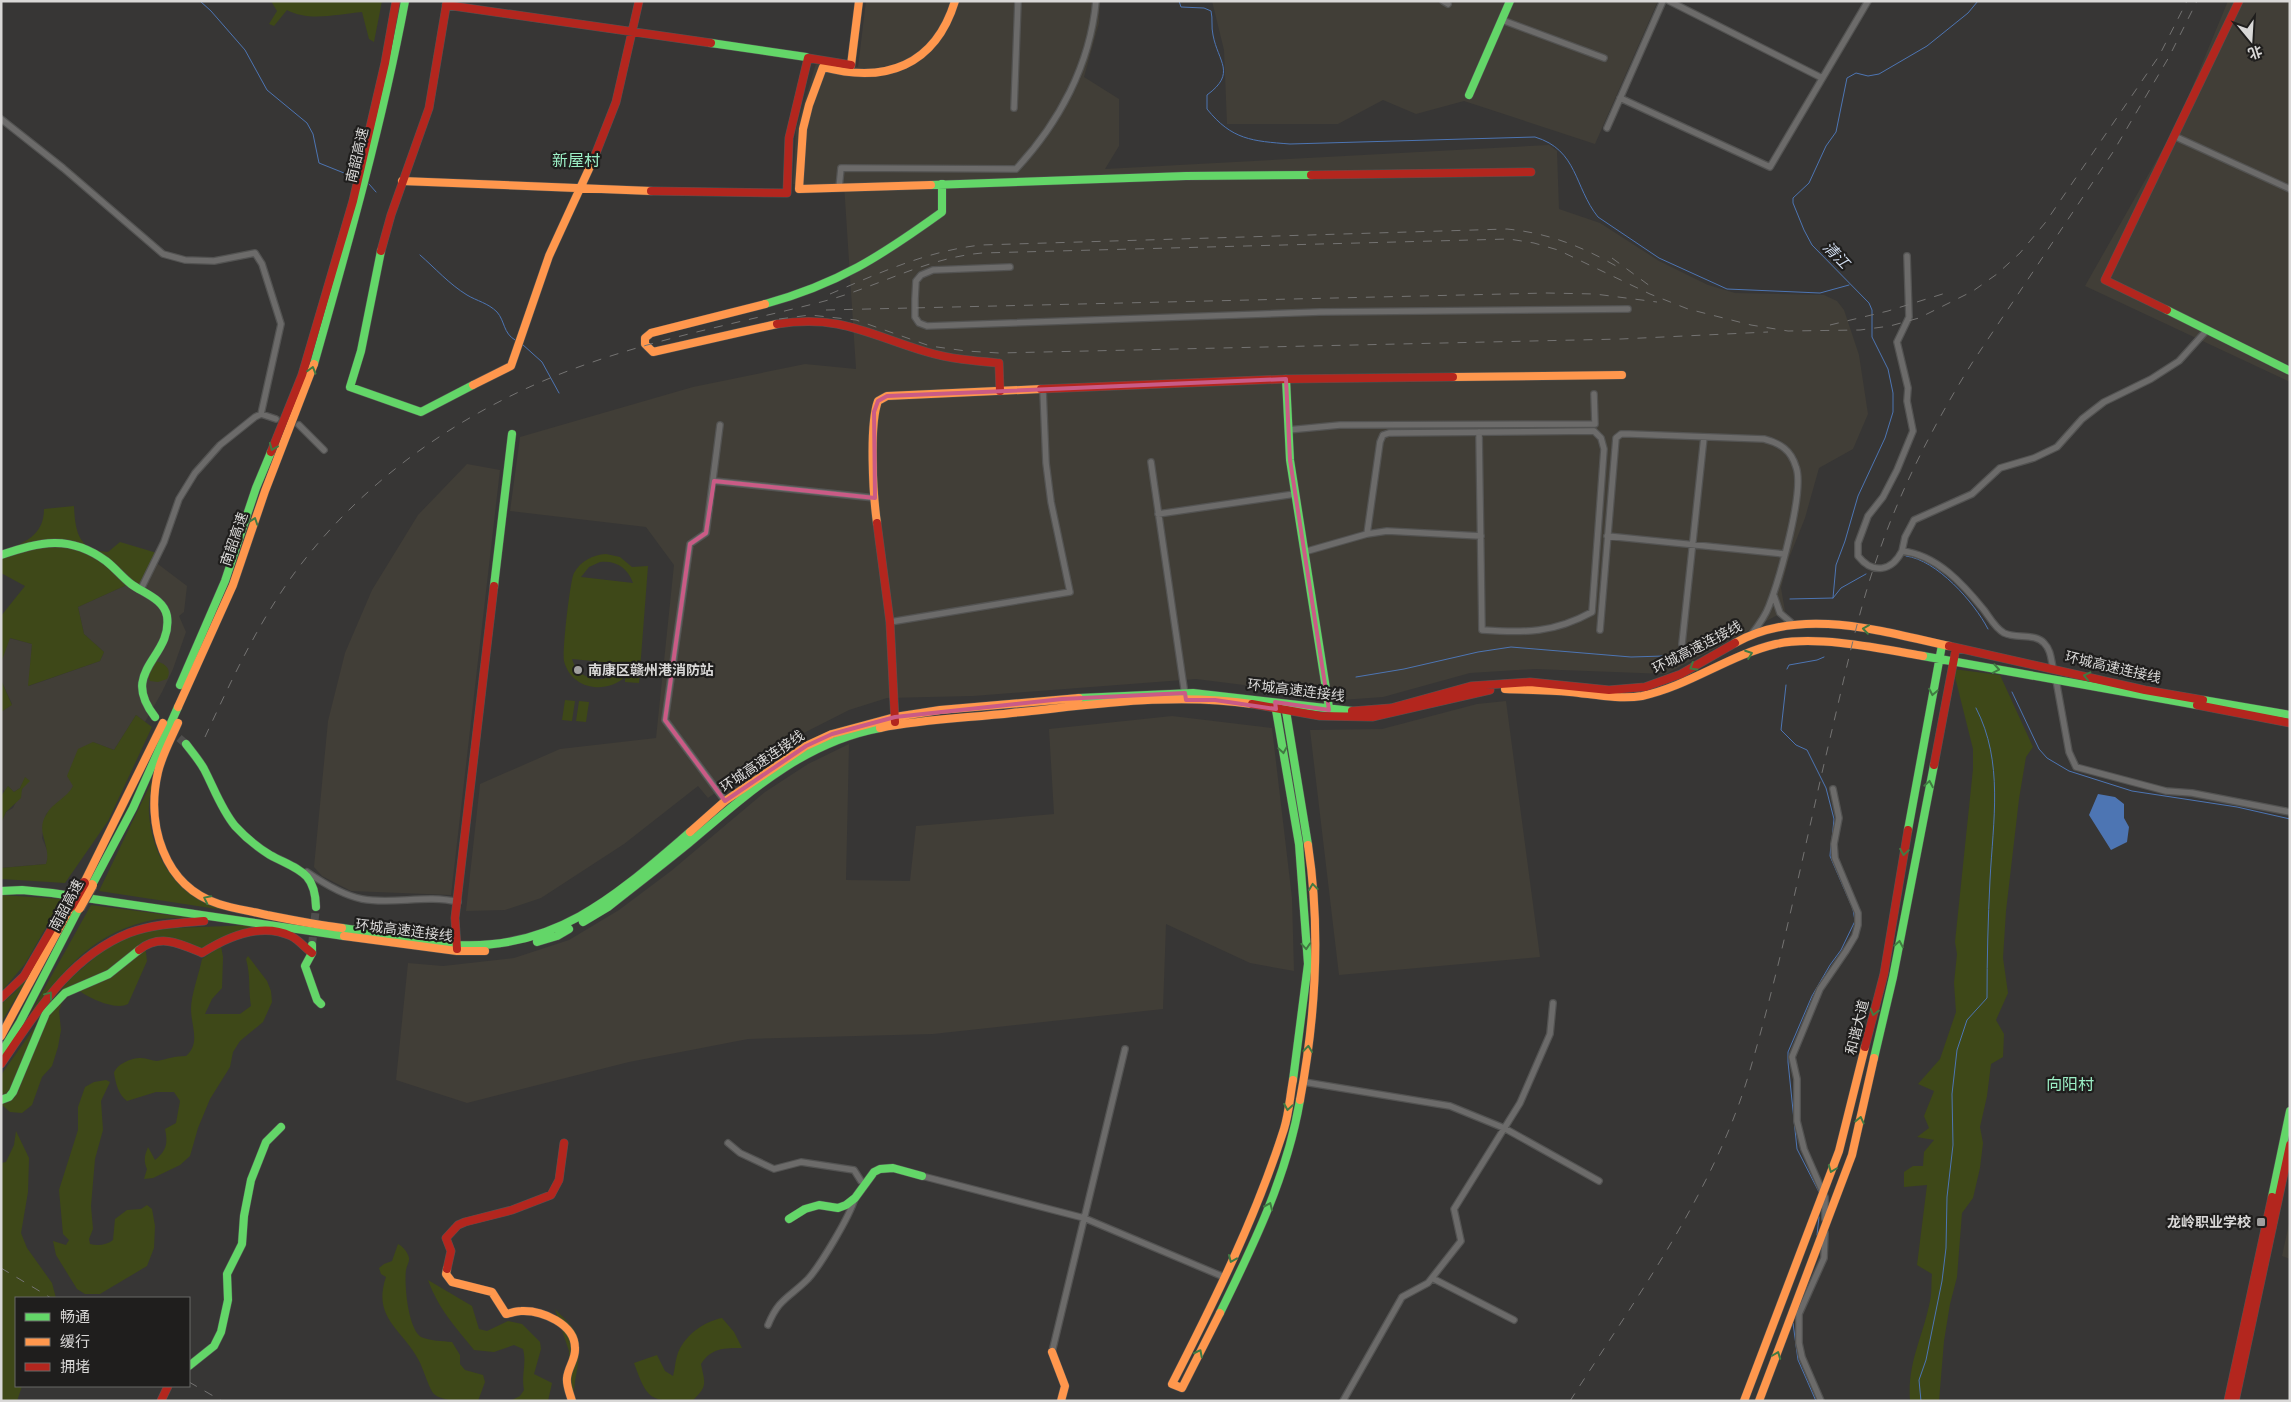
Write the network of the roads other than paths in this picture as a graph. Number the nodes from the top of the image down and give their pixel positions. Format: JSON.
{"nodes":[{"id":1,"x":396,"y":1,"type":"edge"},
{"id":2,"x":405,"y":1,"type":"edge"},
{"id":3,"x":639,"y":1,"type":"edge"},
{"id":4,"x":860,"y":1,"type":"edge"},
{"id":5,"x":955,"y":1,"type":"edge"},
{"id":6,"x":959,"y":1,"type":"edge"},
{"id":7,"x":1018,"y":1,"type":"edge"},
{"id":8,"x":1096,"y":1,"type":"edge"},
{"id":9,"x":1510,"y":1,"type":"edge"},
{"id":10,"x":1663,"y":1,"type":"edge"},
{"id":11,"x":1668,"y":1,"type":"edge"},
{"id":12,"x":1868,"y":1,"type":"edge"},
{"id":13,"x":2239,"y":1,"type":"edge"},
{"id":14,"x":447,"y":3,"type":"edge"},
{"id":15,"x":1502,"y":20,"type":"junction"},
{"id":16,"x":633,"y":32,"type":"junction"},
{"id":17,"x":806,"y":57,"type":"dead end"},
{"id":18,"x":1604,"y":58,"type":"dead end"},
{"id":19,"x":822,"y":69,"type":"junction"},
{"id":20,"x":1822,"y":78,"type":"junction"},
{"id":21,"x":1469,"y":95,"type":"dead end"},
{"id":22,"x":1620,"y":98,"type":"junction"},
{"id":23,"x":1014,"y":108,"type":"dead end"},
{"id":24,"x":1,"y":119,"type":"edge"},
{"id":25,"x":1607,"y":128,"type":"dead end"},
{"id":26,"x":2174,"y":136,"type":"junction"},
{"id":27,"x":367,"y":155,"type":"junction"},
{"id":28,"x":1531,"y":172,"type":"dead end"},
{"id":29,"x":402,"y":181,"type":"junction"},
{"id":30,"x":942,"y":184,"type":"junction"},
{"id":31,"x":581,"y":188,"type":"junction"},
{"id":32,"x":839,"y":188,"type":"junction"},
{"id":33,"x":2290,"y":190,"type":"edge"},
{"id":34,"x":357,"y":202,"type":"junction"},
{"id":35,"x":1907,"y":256,"type":"dead end"},
{"id":36,"x":1010,"y":267,"type":"dead end"},
{"id":37,"x":1628,"y":309,"type":"dead end"},
{"id":38,"x":2207,"y":330,"type":"junction"},
{"id":39,"x":2290,"y":371,"type":"edge"},
{"id":40,"x":1622,"y":376,"type":"dead end"},
{"id":41,"x":1286,"y":379,"type":"junction"},
{"id":42,"x":1043,"y":390,"type":"junction"},
{"id":43,"x":1000,"y":391,"type":"junction"},
{"id":44,"x":1594,"y":394,"type":"dead end"},
{"id":45,"x":261,"y":414,"type":"junction"},
{"id":46,"x":276,"y":419,"type":"dead end"},
{"id":47,"x":299,"y":425,"type":"dead end"},
{"id":48,"x":720,"y":426,"type":"dead end"},
{"id":49,"x":1288,"y":430,"type":"junction"},
{"id":50,"x":1479,"y":432,"type":"junction"},
{"id":51,"x":512,"y":434,"type":"dead end"},
{"id":52,"x":1704,"y":438,"type":"junction"},
{"id":53,"x":324,"y":450,"type":"dead end"},
{"id":54,"x":1151,"y":462,"type":"dead end"},
{"id":55,"x":714,"y":481,"type":"junction"},
{"id":56,"x":1295,"y":494,"type":"junction"},
{"id":57,"x":875,"y":498,"type":"junction"},
{"id":58,"x":1158,"y":514,"type":"junction"},
{"id":59,"x":1367,"y":534,"type":"junction"},
{"id":60,"x":1480,"y":536,"type":"junction"},
{"id":61,"x":1607,"y":536,"type":"junction"},
{"id":62,"x":1692,"y":545,"type":"junction"},
{"id":63,"x":1902,"y":550,"type":"junction"},
{"id":64,"x":1304,"y":552,"type":"junction"},
{"id":65,"x":1784,"y":554,"type":"junction"},
{"id":66,"x":1,"y":555,"type":"edge"},
{"id":67,"x":233,"y":585,"type":"junction"},
{"id":68,"x":141,"y":590,"type":"junction"},
{"id":69,"x":1774,"y":590,"type":"junction"},
{"id":70,"x":890,"y":622,"type":"junction"},
{"id":71,"x":1799,"y":624,"type":"junction"},
{"id":72,"x":1600,"y":630,"type":"dead end"},
{"id":73,"x":1751,"y":635,"type":"junction"},
{"id":74,"x":1682,"y":644,"type":"dead end"},
{"id":75,"x":1942,"y":645,"type":"junction"},
{"id":76,"x":1956,"y":648,"type":"junction"},
{"id":77,"x":1939,"y":659,"type":"junction"},
{"id":78,"x":1954,"y":662,"type":"junction"},
{"id":79,"x":2053,"y":668,"type":"junction"},
{"id":80,"x":2056,"y":680,"type":"junction"},
{"id":81,"x":1186,"y":696,"type":"junction"},
{"id":82,"x":1280,"y":706,"type":"junction"},
{"id":83,"x":1330,"y":713,"type":"junction"},
{"id":84,"x":2290,"y":715,"type":"edge"},
{"id":85,"x":155,"y":718,"type":"dead end"},
{"id":86,"x":895,"y":721,"type":"junction"},
{"id":87,"x":2290,"y":723,"type":"edge"},
{"id":88,"x":186,"y":744,"type":"tunnel mouth"},
{"id":89,"x":1833,"y":789,"type":"dead end"},
{"id":90,"x":728,"y":805,"type":"junction"},
{"id":91,"x":2290,"y":812,"type":"edge"},
{"id":92,"x":298,"y":867,"type":"junction"},
{"id":93,"x":85,"y":883,"type":"junction"},
{"id":94,"x":1,"y":885,"type":"edge"},
{"id":95,"x":1,"y":891,"type":"edge"},
{"id":96,"x":458,"y":902,"type":"junction"},
{"id":97,"x":72,"y":906,"type":"junction"},
{"id":98,"x":316,"y":907,"type":"tunnel mouth"},
{"id":99,"x":271,"y":916,"type":"junction"},
{"id":100,"x":236,"y":920,"type":"junction"},
{"id":101,"x":343,"y":932,"type":"junction"},
{"id":102,"x":457,"y":948,"type":"junction"},
{"id":103,"x":1,"y":998,"type":"edge"},
{"id":104,"x":1552,"y":1003,"type":"dead end"},
{"id":105,"x":321,"y":1004,"type":"dead end"},
{"id":106,"x":1,"y":1036,"type":"edge"},
{"id":107,"x":1125,"y":1048,"type":"dead end"},
{"id":108,"x":1,"y":1053,"type":"edge"},
{"id":109,"x":1,"y":1064,"type":"edge"},
{"id":110,"x":1304,"y":1082,"type":"junction"},
{"id":111,"x":1,"y":1100,"type":"edge"},
{"id":112,"x":2290,"y":1111,"type":"edge"},
{"id":113,"x":281,"y":1126,"type":"dead end"},
{"id":114,"x":1504,"y":1128,"type":"junction"},
{"id":115,"x":564,"y":1143,"type":"dead end"},
{"id":116,"x":728,"y":1143,"type":"dead end"},
{"id":117,"x":2290,"y":1145,"type":"edge"},
{"id":118,"x":2284,"y":1165,"type":"edge"},
{"id":119,"x":922,"y":1176,"type":"joint"},
{"id":120,"x":1599,"y":1181,"type":"dead end"},
{"id":121,"x":866,"y":1184,"type":"junction"},
{"id":122,"x":1824,"y":1193,"type":"junction"},
{"id":123,"x":855,"y":1198,"type":"junction"},
{"id":124,"x":1084,"y":1218,"type":"junction"},
{"id":125,"x":789,"y":1219,"type":"dead end"},
{"id":126,"x":1224,"y":1277,"type":"junction"},
{"id":127,"x":1432,"y":1278,"type":"junction"},
{"id":128,"x":1514,"y":1320,"type":"dead end"},
{"id":129,"x":768,"y":1325,"type":"dead end"},
{"id":130,"x":1052,"y":1352,"type":"joint"},
{"id":131,"x":190,"y":1365,"type":"edge"},
{"id":132,"x":167,"y":1387,"type":"edge"},
{"id":133,"x":161,"y":1401,"type":"edge"},
{"id":134,"x":572,"y":1401,"type":"edge"},
{"id":135,"x":1061,"y":1401,"type":"edge"},
{"id":136,"x":1343,"y":1401,"type":"edge"},
{"id":137,"x":1744,"y":1401,"type":"edge"},
{"id":138,"x":1759,"y":1401,"type":"edge"},
{"id":139,"x":1821,"y":1401,"type":"edge"},
{"id":140,"x":2228,"y":1401,"type":"edge"},
{"id":141,"x":2235,"y":1401,"type":"edge"}],
"edges":[{"from":1,"to":27,"type":"main road","name":"南韶高速"},
{"from":2,"to":27,"type":"main road","name":"南韶高速"},
{"from":3,"to":16,"type":"main road"},
{"from":4,"to":31,"type":"main road"},
{"from":5,"to":19,"type":"main road"},
{"from":6,"to":19,"type":"main road"},
{"from":7,"to":23,"type":"street"},
{"from":8,"to":32,"type":"street"},
{"from":9,"to":15,"type":"main road"},
{"from":10,"to":22,"type":"street"},
{"from":11,"to":20,"type":"street"},
{"from":12,"to":20,"type":"street"},
{"from":13,"to":26,"type":"main road"},
{"from":14,"to":16,"type":"main road"},
{"from":14,"to":29,"type":"main road"},
{"from":15,"to":18,"type":"street"},
{"from":15,"to":21,"type":"main road"},
{"from":16,"to":17,"type":"main road"},
{"from":16,"to":31,"type":"main road"},
{"from":19,"to":32,"type":"main road"},
{"from":20,"to":22,"type":"street"},
{"from":22,"to":25,"type":"street"},
{"from":24,"to":45,"type":"street"},
{"from":26,"to":33,"type":"street"},
{"from":26,"to":38,"type":"main road"},
{"from":27,"to":34,"type":"main road","name":"南韶高速"},
{"from":28,"to":30,"type":"main road"},
{"from":29,"to":31,"type":"main road"},
{"from":29,"to":31,"type":"main road"},
{"from":30,"to":32,"type":"main road"},
{"from":30,"to":43,"type":"main road"},
{"from":67,"to":34,"type":"main road","name":"南韶高速","one_way":true},
{"from":34,"to":93,"type":"main road","name":"南韶高速","one_way":true},
{"from":35,"to":63,"type":"street"},
{"from":36,"to":37,"type":"street"},
{"from":38,"to":39,"type":"main road"},
{"from":38,"to":63,"type":"street"},
{"from":40,"to":41,"type":"main road"},
{"from":41,"to":42,"type":"main road"},
{"from":41,"to":49,"type":"main road"},
{"from":42,"to":43,"type":"main road"},
{"from":42,"to":70,"type":"street"},
{"from":43,"to":57,"type":"main road"},
{"from":44,"to":49,"type":"street"},
{"from":45,"to":46,"type":"street"},
{"from":45,"to":68,"type":"street"},
{"from":47,"to":53,"type":"street"},
{"from":48,"to":55,"type":"street"},
{"from":49,"to":56,"type":"main road"},
{"from":50,"to":59,"type":"street"},
{"from":50,"to":60,"type":"street"},
{"from":50,"to":60,"type":"street"},
{"from":51,"to":96,"type":"main road"},
{"from":52,"to":61,"type":"street"},
{"from":52,"to":62,"type":"street"},
{"from":52,"to":65,"type":"street"},
{"from":54,"to":58,"type":"street"},
{"from":55,"to":57,"type":"street"},
{"from":55,"to":90,"type":"street"},
{"from":56,"to":58,"type":"street"},
{"from":56,"to":64,"type":"main road"},
{"from":57,"to":70,"type":"main road"},
{"from":58,"to":81,"type":"street"},
{"from":59,"to":60,"type":"street"},
{"from":59,"to":64,"type":"street"},
{"from":61,"to":62,"type":"street"},
{"from":61,"to":72,"type":"street"},
{"from":62,"to":65,"type":"street"},
{"from":62,"to":74,"type":"street"},
{"from":63,"to":79,"type":"street"},
{"from":64,"to":83,"type":"main road"},
{"from":65,"to":69,"type":"street"},
{"from":66,"to":68,"type":"main road"},
{"from":67,"to":93,"type":"main road","name":"南韶高速"},
{"from":99,"to":67,"type":"main road","one_way":true},
{"from":68,"to":85,"type":"main road"},
{"from":69,"to":71,"type":"street"},
{"from":69,"to":73,"type":"street"},
{"from":70,"to":86,"type":"main road"},
{"from":71,"to":73,"type":"main road","name":"环城高速连接线"},
{"from":75,"to":71,"type":"main road","name":"环城高速连接线","one_way":true},
{"from":73,"to":83,"type":"main road","name":"环城高速连接线","one_way":true},
{"from":75,"to":76,"type":"main road","name":"环城高速连接线"},
{"from":75,"to":77,"type":"main road","name":"和谐大道"},
{"from":76,"to":78,"type":"main road","name":"和谐大道"},
{"from":76,"to":79,"type":"main road","name":"环城高速连接线"},
{"from":77,"to":78,"type":"main road","name":"环城高速连接线"},
{"from":83,"to":77,"type":"main road","name":"环城高速连接线","one_way":true},
{"from":77,"to":122,"type":"main road","name":"和谐大道","one_way":true},
{"from":78,"to":80,"type":"main road","name":"环城高速连接线","one_way":true},
{"from":138,"to":78,"type":"main road","name":"和谐大道","one_way":true},
{"from":84,"to":79,"type":"main road","name":"环城高速连接线","one_way":true},
{"from":80,"to":87,"type":"main road","name":"环城高速连接线"},
{"from":80,"to":91,"type":"street"},
{"from":81,"to":82,"type":"main road","name":"环城高速连接线"},
{"from":81,"to":86,"type":"main road","name":"环城高速连接线"},
{"from":82,"to":83,"type":"main road","name":"环城高速连接线"},
{"from":110,"to":82,"type":"main road","one_way":true},
{"from":82,"to":126,"type":"main road","one_way":true},
{"from":86,"to":90,"type":"main road","name":"环城高速连接线"},
{"from":88,"to":92,"type":"main road"},
{"from":89,"to":122,"type":"street"},
{"from":90,"to":102,"type":"main road","name":"环城高速连接线"},
{"from":92,"to":96,"type":"street"},
{"from":92,"to":98,"type":"main road"},
{"from":93,"to":97,"type":"main road","name":"南韶高速","bridge":true},
{"from":94,"to":99,"type":"main road"},
{"from":95,"to":100,"type":"main road"},
{"from":96,"to":102,"type":"main road"},
{"from":97,"to":103,"type":"main road"},
{"from":97,"to":106,"type":"main road","name":"南韶高速"},
{"from":97,"to":108,"type":"main road","name":"南韶高速"},
{"from":99,"to":101,"type":"main road"},
{"from":100,"to":101,"type":"main road"},
{"from":109,"to":100,"type":"main road","one_way":true},
{"from":101,"to":102,"type":"main road","name":"环城高速连接线"},
{"from":104,"to":114,"type":"street"},
{"from":105,"to":111,"type":"main road"},
{"from":107,"to":124,"type":"street"},
{"from":110,"to":114,"type":"street"},
{"from":126,"to":110,"type":"main road","one_way":true},
{"from":112,"to":118,"type":"main road"},
{"from":113,"to":131,"type":"main road"},
{"from":114,"to":120,"type":"street"},
{"from":114,"to":127,"type":"street"},
{"from":115,"to":134,"type":"main road"},
{"from":116,"to":121,"type":"street"},
{"from":117,"to":118,"type":"main road"},
{"from":118,"to":140,"type":"main road"},
{"from":118,"to":141,"type":"main road"},
{"from":119,"to":121,"type":"main road"},
{"from":119,"to":124,"type":"street"},
{"from":121,"to":123,"type":"main road"},
{"from":122,"to":137,"type":"main road","name":"和谐大道"},
{"from":122,"to":139,"type":"street"},
{"from":123,"to":125,"type":"main road"},
{"from":123,"to":129,"type":"street"},
{"from":124,"to":126,"type":"street"},
{"from":124,"to":130,"type":"street"},
{"from":127,"to":128,"type":"street"},
{"from":127,"to":136,"type":"street"},
{"from":130,"to":135,"type":"main road"},
{"from":132,"to":133,"type":"main road"}]}
